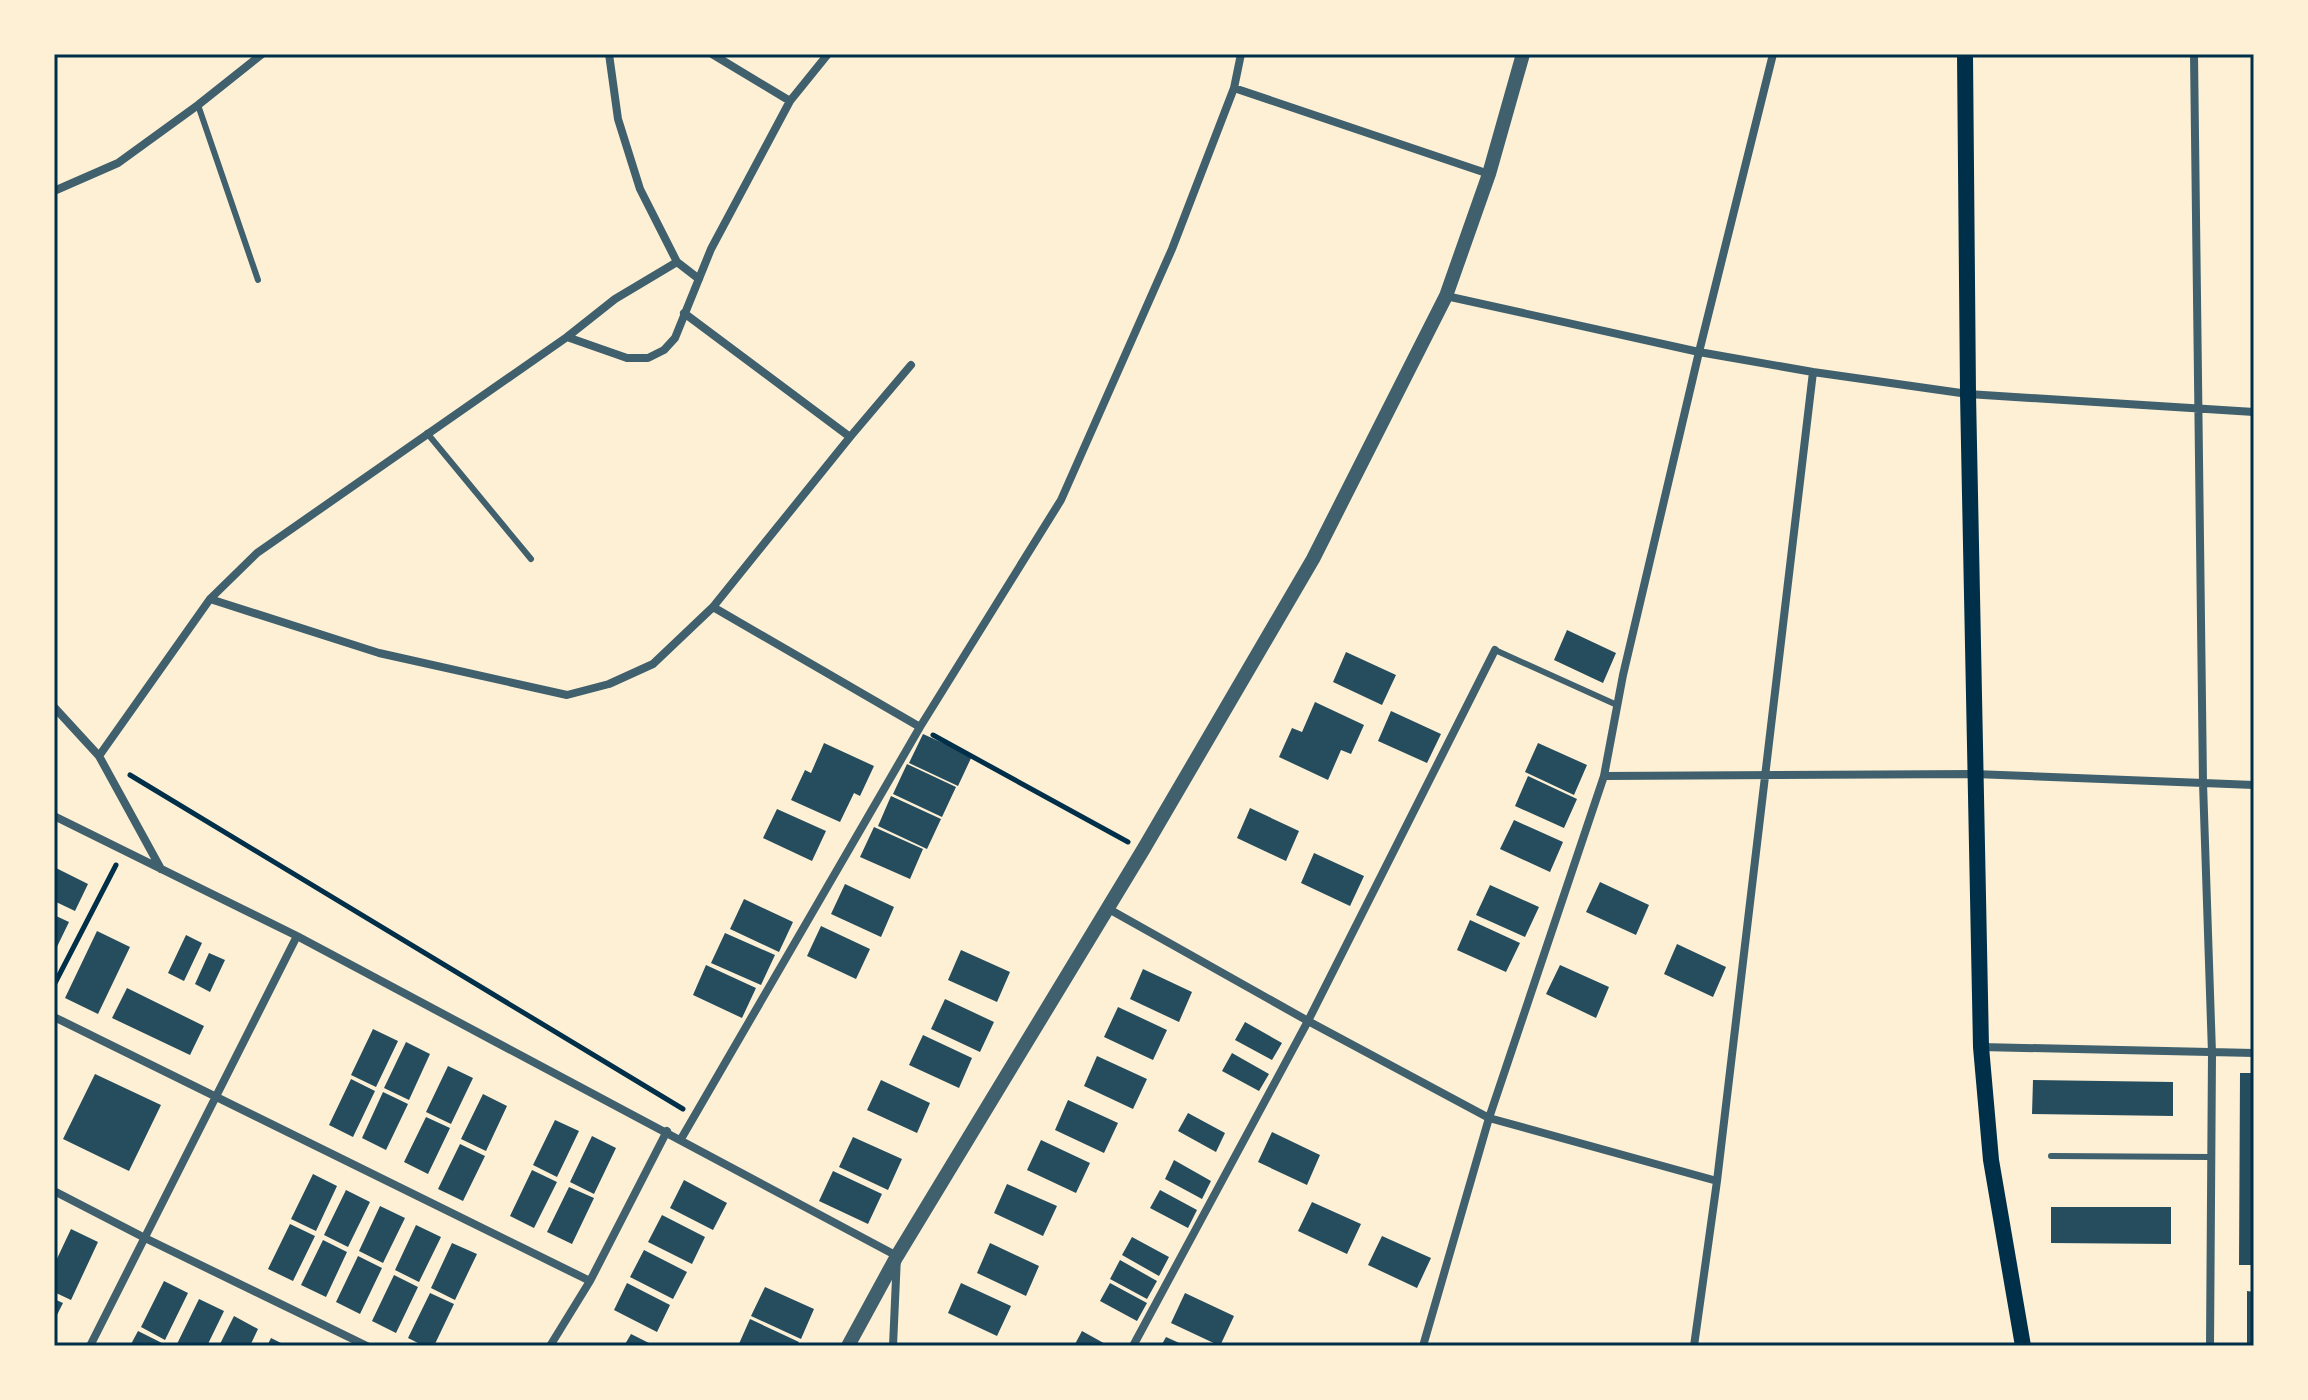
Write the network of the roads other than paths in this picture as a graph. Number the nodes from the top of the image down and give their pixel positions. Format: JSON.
{"nodes":[{"id":1,"x":262,"y":54,"type":"edge"},
{"id":2,"x":609,"y":54,"type":"edge"},
{"id":3,"x":712,"y":54,"type":"edge"},
{"id":4,"x":828,"y":54,"type":"edge"},
{"id":5,"x":1241,"y":54,"type":"edge"},
{"id":6,"x":1523,"y":54,"type":"edge"},
{"id":7,"x":1773,"y":54,"type":"edge"},
{"id":8,"x":1965,"y":54,"type":"edge"},
{"id":9,"x":2194,"y":54,"type":"edge"},
{"id":10,"x":1234,"y":88,"type":"junction"},
{"id":11,"x":790,"y":101,"type":"junction"},
{"id":12,"x":198,"y":105,"type":"junction"},
{"id":13,"x":1489,"y":174,"type":"junction"},
{"id":14,"x":54,"y":191,"type":"edge"},
{"id":15,"x":677,"y":262,"type":"junction"},
{"id":16,"x":699,"y":279,"type":"junction"},
{"id":17,"x":258,"y":280,"type":"dead end"},
{"id":18,"x":1446,"y":296,"type":"junction"},
{"id":19,"x":684,"y":313,"type":"junction"},
{"id":20,"x":567,"y":337,"type":"junction"},
{"id":21,"x":1699,"y":352,"type":"junction"},
{"id":22,"x":911,"y":365,"type":"dead end"},
{"id":23,"x":1813,"y":372,"type":"junction"},
{"id":24,"x":1968,"y":394,"type":"junction"},
{"id":25,"x":2199,"y":408,"type":"junction"},
{"id":26,"x":2254,"y":412,"type":"edge"},
{"id":27,"x":427,"y":433,"type":"junction"},
{"id":28,"x":850,"y":437,"type":"junction"},
{"id":29,"x":531,"y":559,"type":"dead end"},
{"id":30,"x":210,"y":599,"type":"junction"},
{"id":31,"x":713,"y":607,"type":"junction"},
{"id":32,"x":1495,"y":650,"type":"joint"},
{"id":33,"x":1617,"y":705,"type":"junction"},
{"id":34,"x":54,"y":707,"type":"edge"},
{"id":35,"x":920,"y":727,"type":"junction"},
{"id":36,"x":99,"y":756,"type":"junction"},
{"id":37,"x":1974,"y":774,"type":"junction"},
{"id":38,"x":1604,"y":776,"type":"junction"},
{"id":39,"x":1766,"y":777,"type":"junction"},
{"id":40,"x":2203,"y":783,"type":"junction"},
{"id":41,"x":2254,"y":785,"type":"edge"},
{"id":42,"x":54,"y":816,"type":"edge"},
{"id":43,"x":161,"y":869,"type":"junction"},
{"id":44,"x":1107,"y":908,"type":"junction"},
{"id":45,"x":297,"y":936,"type":"junction"},
{"id":46,"x":54,"y":1017,"type":"edge"},
{"id":47,"x":1308,"y":1021,"type":"junction"},
{"id":48,"x":1981,"y":1047,"type":"junction"},
{"id":49,"x":2212,"y":1053,"type":"junction"},
{"id":50,"x":2254,"y":1053,"type":"edge"},
{"id":51,"x":216,"y":1096,"type":"junction"},
{"id":52,"x":1489,"y":1118,"type":"junction"},
{"id":53,"x":667,"y":1131,"type":"junction"},
{"id":54,"x":681,"y":1139,"type":"junction"},
{"id":55,"x":2051,"y":1156,"type":"dead end"},
{"id":56,"x":2210,"y":1157,"type":"junction"},
{"id":57,"x":1717,"y":1181,"type":"junction"},
{"id":58,"x":54,"y":1191,"type":"edge"},
{"id":59,"x":145,"y":1238,"type":"junction"},
{"id":60,"x":897,"y":1256,"type":"junction"},
{"id":61,"x":590,"y":1281,"type":"junction"},
{"id":62,"x":90,"y":1346,"type":"edge"},
{"id":63,"x":367,"y":1346,"type":"edge"},
{"id":64,"x":550,"y":1346,"type":"edge"},
{"id":65,"x":848,"y":1346,"type":"edge"},
{"id":66,"x":893,"y":1346,"type":"edge"},
{"id":67,"x":1133,"y":1346,"type":"edge"},
{"id":68,"x":1423,"y":1346,"type":"edge"},
{"id":69,"x":1694,"y":1346,"type":"edge"},
{"id":70,"x":2023,"y":1346,"type":"edge"},
{"id":71,"x":2210,"y":1346,"type":"edge"}],
"edges":[{"from":1,"to":12,"type":"street"},
{"from":2,"to":15,"type":"street"},
{"from":3,"to":11,"type":"street"},
{"from":4,"to":11,"type":"street"},
{"from":5,"to":10,"type":"street"},
{"from":6,"to":13,"type":"street"},
{"from":7,"to":21,"type":"street"},
{"from":8,"to":24,"type":"main road"},
{"from":9,"to":25,"type":"street"},
{"from":10,"to":13,"type":"street"},
{"from":10,"to":35,"type":"street"},
{"from":11,"to":16,"type":"street"},
{"from":12,"to":14,"type":"street"},
{"from":12,"to":17,"type":"lane"},
{"from":13,"to":18,"type":"street"},
{"from":15,"to":16,"type":"street"},
{"from":15,"to":20,"type":"street"},
{"from":16,"to":19,"type":"street"},
{"from":18,"to":21,"type":"street"},
{"from":18,"to":44,"type":"street"},
{"from":19,"to":20,"type":"street"},
{"from":19,"to":28,"type":"street"},
{"from":20,"to":27,"type":"street"},
{"from":21,"to":23,"type":"street"},
{"from":21,"to":33,"type":"street"},
{"from":22,"to":28,"type":"street"},
{"from":23,"to":24,"type":"street"},
{"from":23,"to":39,"type":"street"},
{"from":24,"to":25,"type":"street"},
{"from":24,"to":37,"type":"main road"},
{"from":25,"to":26,"type":"street"},
{"from":25,"to":40,"type":"street"},
{"from":27,"to":29,"type":"lane"},
{"from":27,"to":30,"type":"street"},
{"from":28,"to":31,"type":"street"},
{"from":30,"to":31,"type":"street"},
{"from":30,"to":36,"type":"street"},
{"from":31,"to":35,"type":"street"},
{"from":32,"to":33,"type":"lane"},
{"from":32,"to":47,"type":"street"},
{"from":33,"to":38,"type":"street"},
{"from":34,"to":36,"type":"street"},
{"from":35,"to":54,"type":"street"},
{"from":36,"to":43,"type":"street"},
{"from":37,"to":39,"type":"street"},
{"from":37,"to":40,"type":"street"},
{"from":37,"to":48,"type":"main road"},
{"from":38,"to":39,"type":"street"},
{"from":38,"to":52,"type":"street"},
{"from":39,"to":57,"type":"street"},
{"from":40,"to":41,"type":"street"},
{"from":40,"to":49,"type":"street"},
{"from":42,"to":43,"type":"street"},
{"from":43,"to":45,"type":"street"},
{"from":44,"to":47,"type":"street"},
{"from":44,"to":60,"type":"street"},
{"from":45,"to":51,"type":"street"},
{"from":45,"to":53,"type":"street"},
{"from":46,"to":51,"type":"street"},
{"from":47,"to":52,"type":"street"},
{"from":47,"to":67,"type":"street"},
{"from":48,"to":49,"type":"street"},
{"from":48,"to":70,"type":"main road"},
{"from":49,"to":50,"type":"street"},
{"from":49,"to":56,"type":"street"},
{"from":51,"to":59,"type":"street"},
{"from":51,"to":61,"type":"street"},
{"from":52,"to":57,"type":"street"},
{"from":52,"to":68,"type":"street"},
{"from":53,"to":54,"type":"street"},
{"from":53,"to":61,"type":"street"},
{"from":54,"to":60,"type":"street"},
{"from":55,"to":56,"type":"lane"},
{"from":56,"to":71,"type":"street"},
{"from":57,"to":69,"type":"street"},
{"from":58,"to":59,"type":"street"},
{"from":59,"to":62,"type":"street"},
{"from":59,"to":63,"type":"street"},
{"from":60,"to":65,"type":"street"},
{"from":60,"to":66,"type":"street"},
{"from":61,"to":64,"type":"street"}]}
